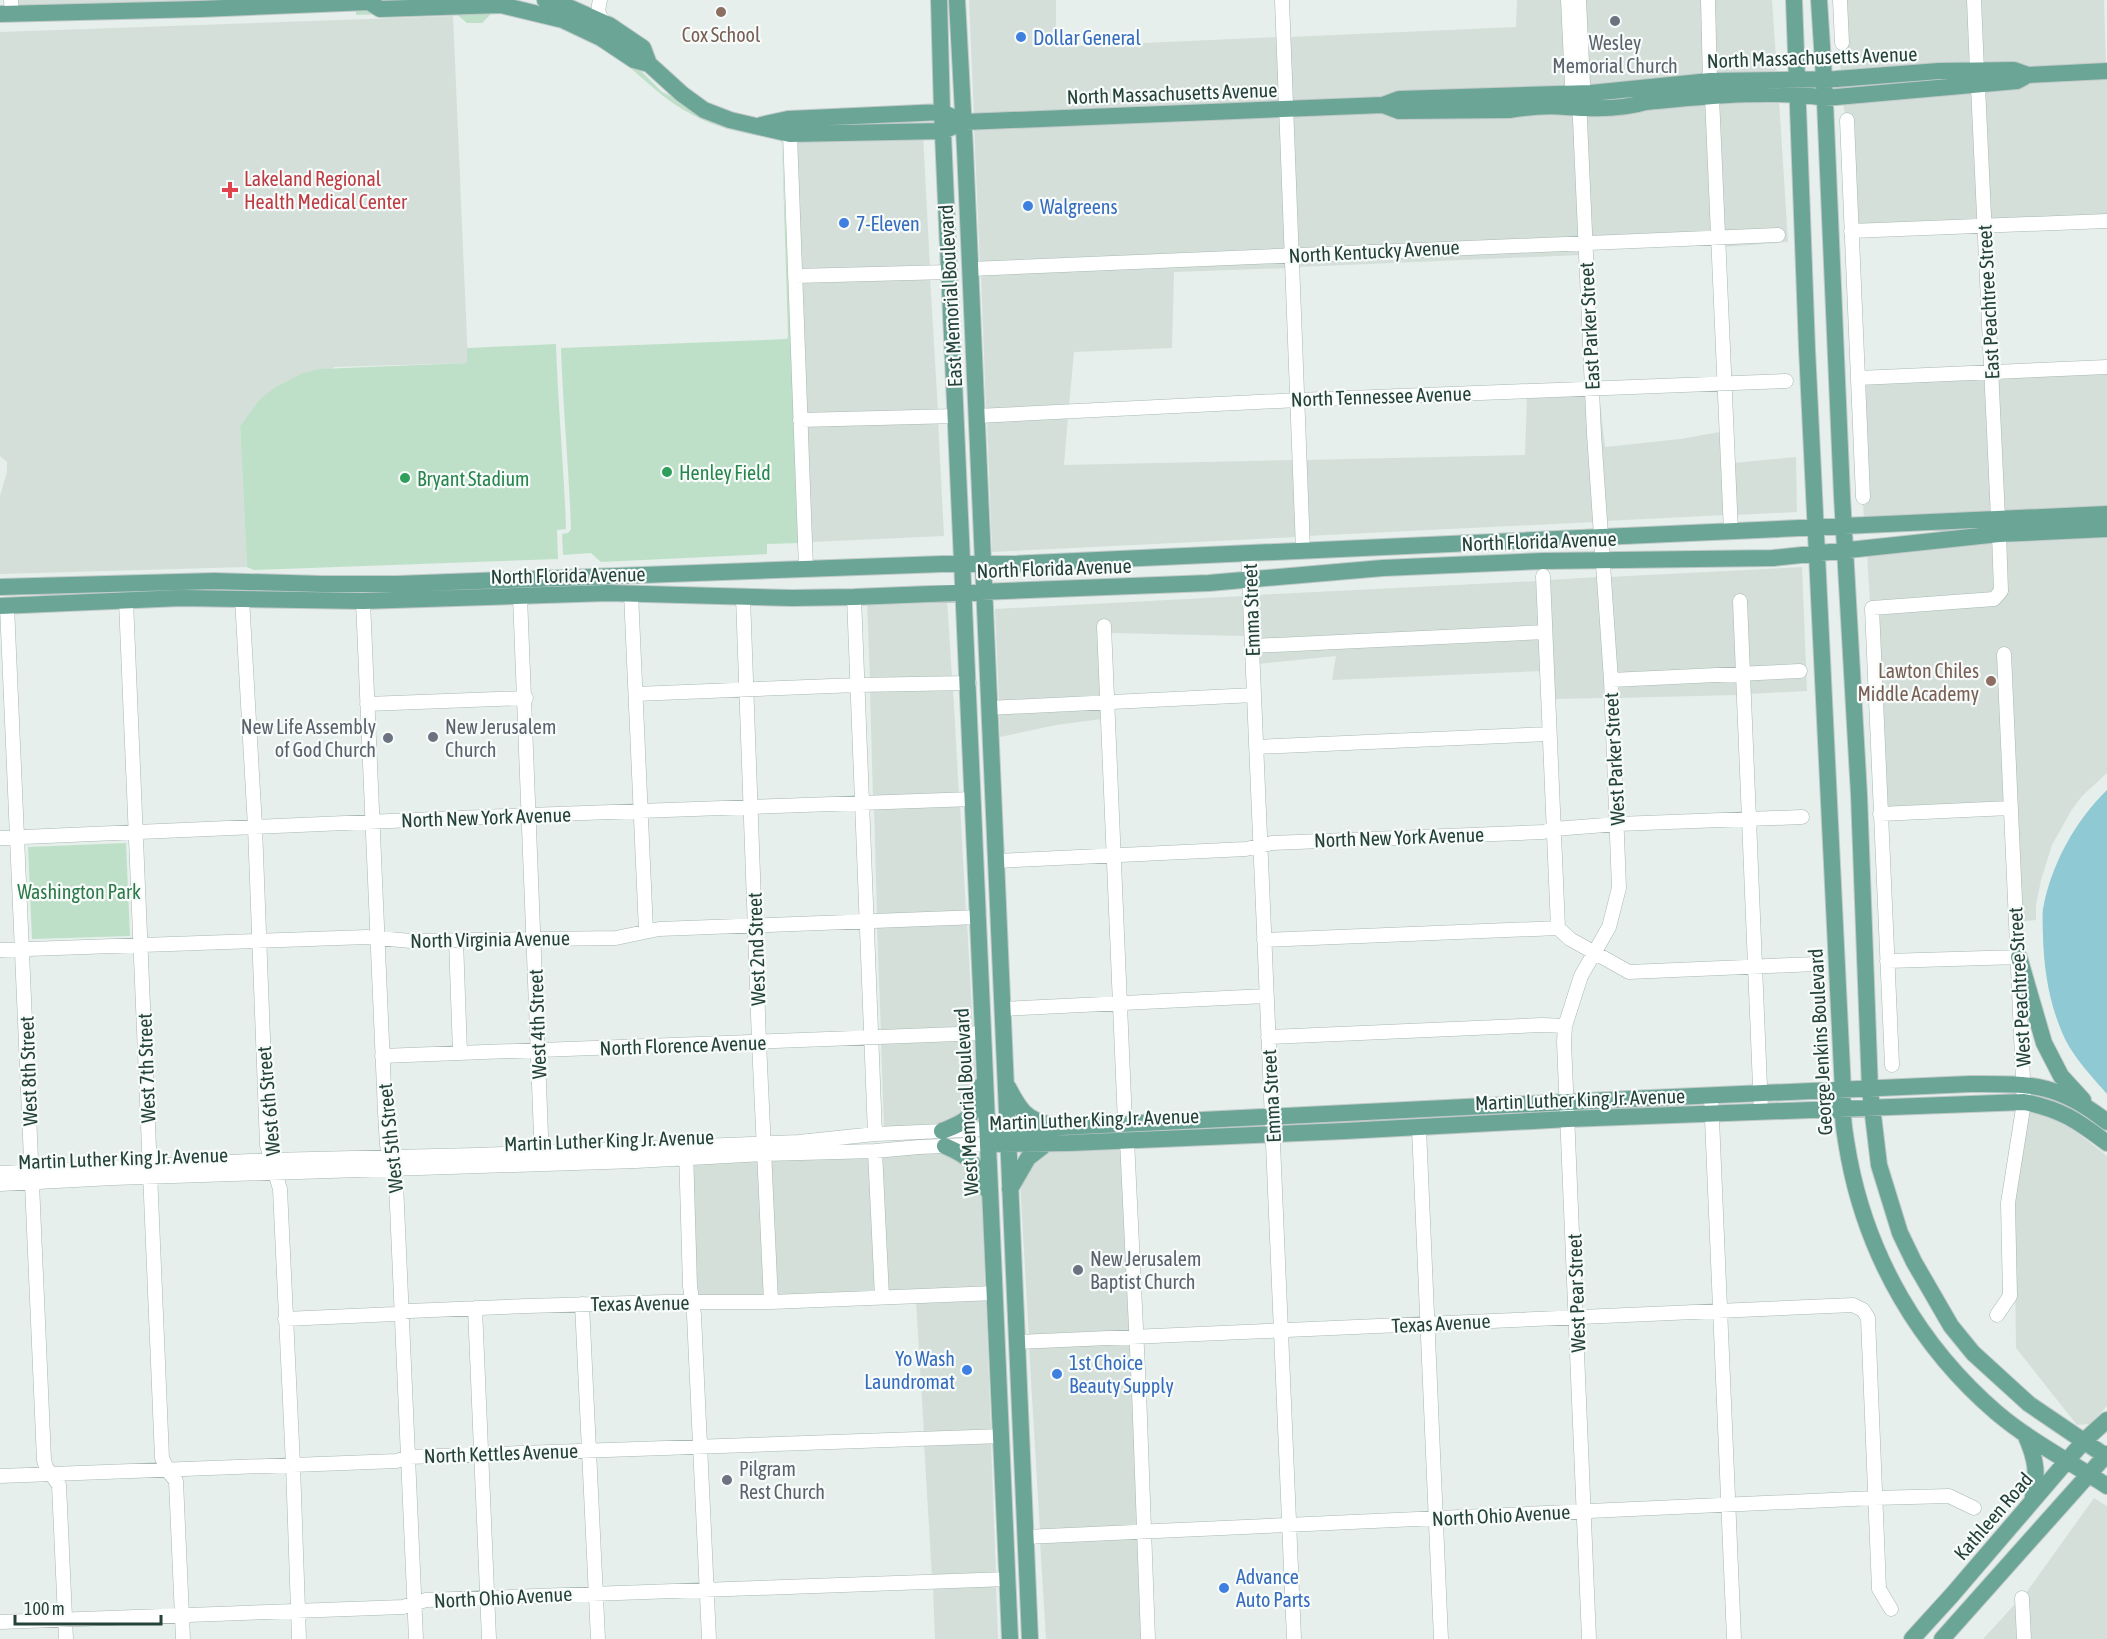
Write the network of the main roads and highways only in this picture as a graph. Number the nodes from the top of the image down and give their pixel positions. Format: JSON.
{"nodes":[{"id":1,"x":545,"y":0,"type":"edge"},
{"id":2,"x":939,"y":0,"type":"edge"},
{"id":3,"x":957,"y":0,"type":"edge"},
{"id":4,"x":1794,"y":0,"type":"edge"},
{"id":5,"x":1819,"y":0,"type":"edge"},
{"id":6,"x":365,"y":1,"type":"edge"},
{"id":7,"x":200,"y":5,"type":"edge"},
{"id":8,"x":8,"y":9,"type":"edge"},
{"id":9,"x":649,"y":63,"type":"junction"},
{"id":10,"x":2107,"y":71,"type":"edge"},
{"id":11,"x":1824,"y":78,"type":"junction"},
{"id":12,"x":1977,"y":78,"type":"junction"},
{"id":13,"x":1798,"y":86,"type":"junction"},
{"id":14,"x":1825,"y":98,"type":"junction"},
{"id":15,"x":942,"y":112,"type":"junction"},
{"id":16,"x":964,"y":122,"type":"junction"},
{"id":17,"x":757,"y":126,"type":"junction"},
{"id":18,"x":943,"y":130,"type":"junction"},
{"id":19,"x":2107,"y":514,"type":"edge"},
{"id":20,"x":2107,"y":520,"type":"edge"},
{"id":21,"x":1844,"y":525,"type":"junction"},
{"id":22,"x":1998,"y":526,"type":"junction"},
{"id":23,"x":1815,"y":528,"type":"junction"},
{"id":24,"x":2107,"y":529,"type":"edge"},
{"id":25,"x":2066,"y":531,"type":"junction"},
{"id":26,"x":1846,"y":550,"type":"junction"},
{"id":27,"x":1816,"y":554,"type":"junction"},
{"id":28,"x":963,"y":564,"type":"junction"},
{"id":29,"x":983,"y":564,"type":"junction"},
{"id":30,"x":839,"y":567,"type":"junction"},
{"id":31,"x":397,"y":584,"type":"junction"},
{"id":32,"x":0,"y":587,"type":"edge"},
{"id":33,"x":984,"y":591,"type":"junction"},
{"id":34,"x":965,"y":592,"type":"junction"},
{"id":35,"x":632,"y":593,"type":"junction"},
{"id":36,"x":363,"y":601,"type":"junction"},
{"id":37,"x":4,"y":606,"type":"edge"},
{"id":38,"x":2019,"y":957,"type":"road end"},
{"id":39,"x":985,"y":1072,"type":"junction"},
{"id":40,"x":1005,"y":1081,"type":"junction"},
{"id":41,"x":1870,"y":1090,"type":"junction"},
{"id":42,"x":1843,"y":1091,"type":"junction"},
{"id":43,"x":1871,"y":1108,"type":"junction"},
{"id":44,"x":1841,"y":1109,"type":"junction"},
{"id":45,"x":2102,"y":1118,"type":"edge"},
{"id":46,"x":1272,"y":1125,"type":"junction"},
{"id":47,"x":1064,"y":1127,"type":"junction"},
{"id":48,"x":1126,"y":1132,"type":"junction"},
{"id":49,"x":989,"y":1137,"type":"junction"},
{"id":50,"x":1008,"y":1137,"type":"junction"},
{"id":51,"x":2107,"y":1143,"type":"edge"},
{"id":52,"x":1046,"y":1144,"type":"junction"},
{"id":53,"x":1010,"y":1189,"type":"junction"},
{"id":54,"x":991,"y":1197,"type":"junction"},
{"id":55,"x":2107,"y":1420,"type":"edge"},
{"id":56,"x":2025,"y":1434,"type":"junction"},
{"id":57,"x":1002,"y":1436,"type":"junction"},
{"id":58,"x":2084,"y":1441,"type":"junction"},
{"id":59,"x":2106,"y":1455,"type":"edge"},
{"id":60,"x":2069,"y":1461,"type":"junction"},
{"id":61,"x":1023,"y":1471,"type":"junction"},
{"id":62,"x":2089,"y":1474,"type":"junction"},
{"id":63,"x":2107,"y":1486,"type":"edge"},
{"id":64,"x":2032,"y":1502,"type":"junction"},
{"id":65,"x":1010,"y":1639,"type":"edge"},
{"id":66,"x":1030,"y":1639,"type":"edge"},
{"id":67,"x":1912,"y":1639,"type":"edge"},
{"id":68,"x":1941,"y":1639,"type":"edge"}],
"edges":[{"from":1,"to":9,"type":"main road"},
{"from":2,"to":15,"type":"main road","name":"East Memorial Boulevard"},
{"from":3,"to":16,"type":"main road","name":"East Memorial Boulevard"},
{"from":4,"to":13,"type":"main road","name":"George Jenkins Boulevard"},
{"from":5,"to":11,"type":"main road"},
{"from":6,"to":7,"type":"main road"},
{"from":6,"to":9,"type":"main road"},
{"from":7,"to":8,"type":"main road"},
{"from":9,"to":17,"type":"main road"},
{"from":10,"to":12,"type":"main road","name":"North Massachusetts Avenue"},
{"from":11,"to":12,"type":"main road","name":"North Massachusetts Avenue"},
{"from":11,"to":13,"type":"main road","name":"North Massachusetts Avenue"},
{"from":11,"to":14,"type":"main road"},
{"from":12,"to":14,"type":"main road","name":"North Massachusetts Avenue"},
{"from":13,"to":14,"type":"main road","name":"North Massachusetts Avenue"},
{"from":13,"to":16,"type":"main road","name":"North Massachusetts Avenue"},
{"from":13,"to":23,"type":"main road","name":"George Jenkins Boulevard"},
{"from":14,"to":21,"type":"main road"},
{"from":15,"to":16,"type":"main road"},
{"from":15,"to":17,"type":"main road"},
{"from":15,"to":18,"type":"main road","name":"East Memorial Boulevard"},
{"from":16,"to":18,"type":"main road"},
{"from":16,"to":29,"type":"main road","name":"East Memorial Boulevard"},
{"from":17,"to":18,"type":"main road"},
{"from":18,"to":28,"type":"main road","name":"East Memorial Boulevard"},
{"from":19,"to":22,"type":"main road","name":"North Florida Avenue"},
{"from":20,"to":25,"type":"main road"},
{"from":21,"to":22,"type":"main road","name":"North Florida Avenue"},
{"from":21,"to":23,"type":"main road","name":"North Florida Avenue"},
{"from":21,"to":26,"type":"main road"},
{"from":22,"to":25,"type":"main road","name":"North Florida Avenue"},
{"from":22,"to":26,"type":"main road","name":"North Florida Avenue"},
{"from":23,"to":27,"type":"main road","name":"George Jenkins Boulevard"},
{"from":23,"to":29,"type":"main road","name":"North Florida Avenue"},
{"from":24,"to":25,"type":"main road","name":"North Florida Avenue"},
{"from":26,"to":27,"type":"main road","name":"North Florida Avenue"},
{"from":26,"to":41,"type":"main road"},
{"from":27,"to":33,"type":"main road","name":"North Florida Avenue"},
{"from":27,"to":42,"type":"main road","name":"George Jenkins Boulevard"},
{"from":28,"to":29,"type":"main road","name":"North Florida Avenue"},
{"from":28,"to":30,"type":"main road","name":"North Florida Avenue"},
{"from":28,"to":34,"type":"main road","name":"West Memorial Boulevard"},
{"from":29,"to":33,"type":"main road","name":"East Memorial Boulevard"},
{"from":30,"to":31,"type":"main road","name":"North Florida Avenue"},
{"from":30,"to":35,"type":"main road"},
{"from":31,"to":32,"type":"main road","name":"North Florida Avenue"},
{"from":31,"to":36,"type":"main road"},
{"from":33,"to":34,"type":"main road","name":"North Florida Avenue"},
{"from":33,"to":40,"type":"main road","name":"West Memorial Boulevard"},
{"from":34,"to":35,"type":"main road","name":"North Florida Avenue"},
{"from":34,"to":39,"type":"main road","name":"West Memorial Boulevard"},
{"from":35,"to":36,"type":"main road","name":"North Florida Avenue"},
{"from":36,"to":37,"type":"main road","name":"North Florida Avenue"},
{"from":38,"to":45,"type":"main road"},
{"from":39,"to":49,"type":"main road","name":"West Memorial Boulevard"},
{"from":39,"to":54,"type":"main road"},
{"from":40,"to":47,"type":"main road"},
{"from":40,"to":50,"type":"main road","name":"West Memorial Boulevard"},
{"from":41,"to":42,"type":"main road","name":"Martin Luther King Jr. Avenue"},
{"from":41,"to":43,"type":"main road"},
{"from":41,"to":45,"type":"main road","name":"Martin Luther King Jr. Avenue"},
{"from":42,"to":44,"type":"main road","name":"George Jenkins Boulevard"},
{"from":42,"to":46,"type":"main road","name":"Martin Luther King Jr. Avenue"},
{"from":43,"to":44,"type":"main road","name":"Martin Luther King Jr. Avenue"},
{"from":43,"to":51,"type":"main road","name":"Martin Luther King Jr. Avenue"},
{"from":43,"to":58,"type":"main road"},
{"from":44,"to":46,"type":"main road","name":"Martin Luther King Jr. Avenue"},
{"from":44,"to":56,"type":"main road","name":"George Jenkins Boulevard"},
{"from":46,"to":48,"type":"main road","name":"Martin Luther King Jr. Avenue"},
{"from":47,"to":48,"type":"main road","name":"Martin Luther King Jr. Avenue"},
{"from":47,"to":50,"type":"main road","name":"Martin Luther King Jr. Avenue"},
{"from":48,"to":52,"type":"main road","name":"Martin Luther King Jr. Avenue"},
{"from":49,"to":50,"type":"main road","name":"Martin Luther King Jr. Avenue"},
{"from":49,"to":54,"type":"main road","name":"West Memorial Boulevard"},
{"from":50,"to":52,"type":"main road","name":"Martin Luther King Jr. Avenue"},
{"from":50,"to":53,"type":"main road","name":"West Memorial Boulevard"},
{"from":52,"to":53,"type":"main road"},
{"from":53,"to":61,"type":"main road","name":"West Memorial Boulevard"},
{"from":54,"to":57,"type":"main road","name":"West Memorial Boulevard"},
{"from":55,"to":58,"type":"main road","name":"Kathleen Road"},
{"from":56,"to":60,"type":"main road","name":"George Jenkins Boulevard"},
{"from":56,"to":64,"type":"main road"},
{"from":57,"to":61,"type":"main road"},
{"from":57,"to":65,"type":"main road","name":"West Memorial Boulevard"},
{"from":58,"to":59,"type":"main road"},
{"from":58,"to":60,"type":"main road","name":"Kathleen Road"},
{"from":59,"to":62,"type":"main road"},
{"from":60,"to":62,"type":"main road","name":"George Jenkins Boulevard"},
{"from":60,"to":64,"type":"main road","name":"Kathleen Road"},
{"from":61,"to":66,"type":"main road","name":"West Memorial Boulevard"},
{"from":62,"to":63,"type":"main road","name":"George Jenkins Boulevard"},
{"from":62,"to":68,"type":"main road"},
{"from":64,"to":67,"type":"main road","name":"Kathleen Road"}]}
